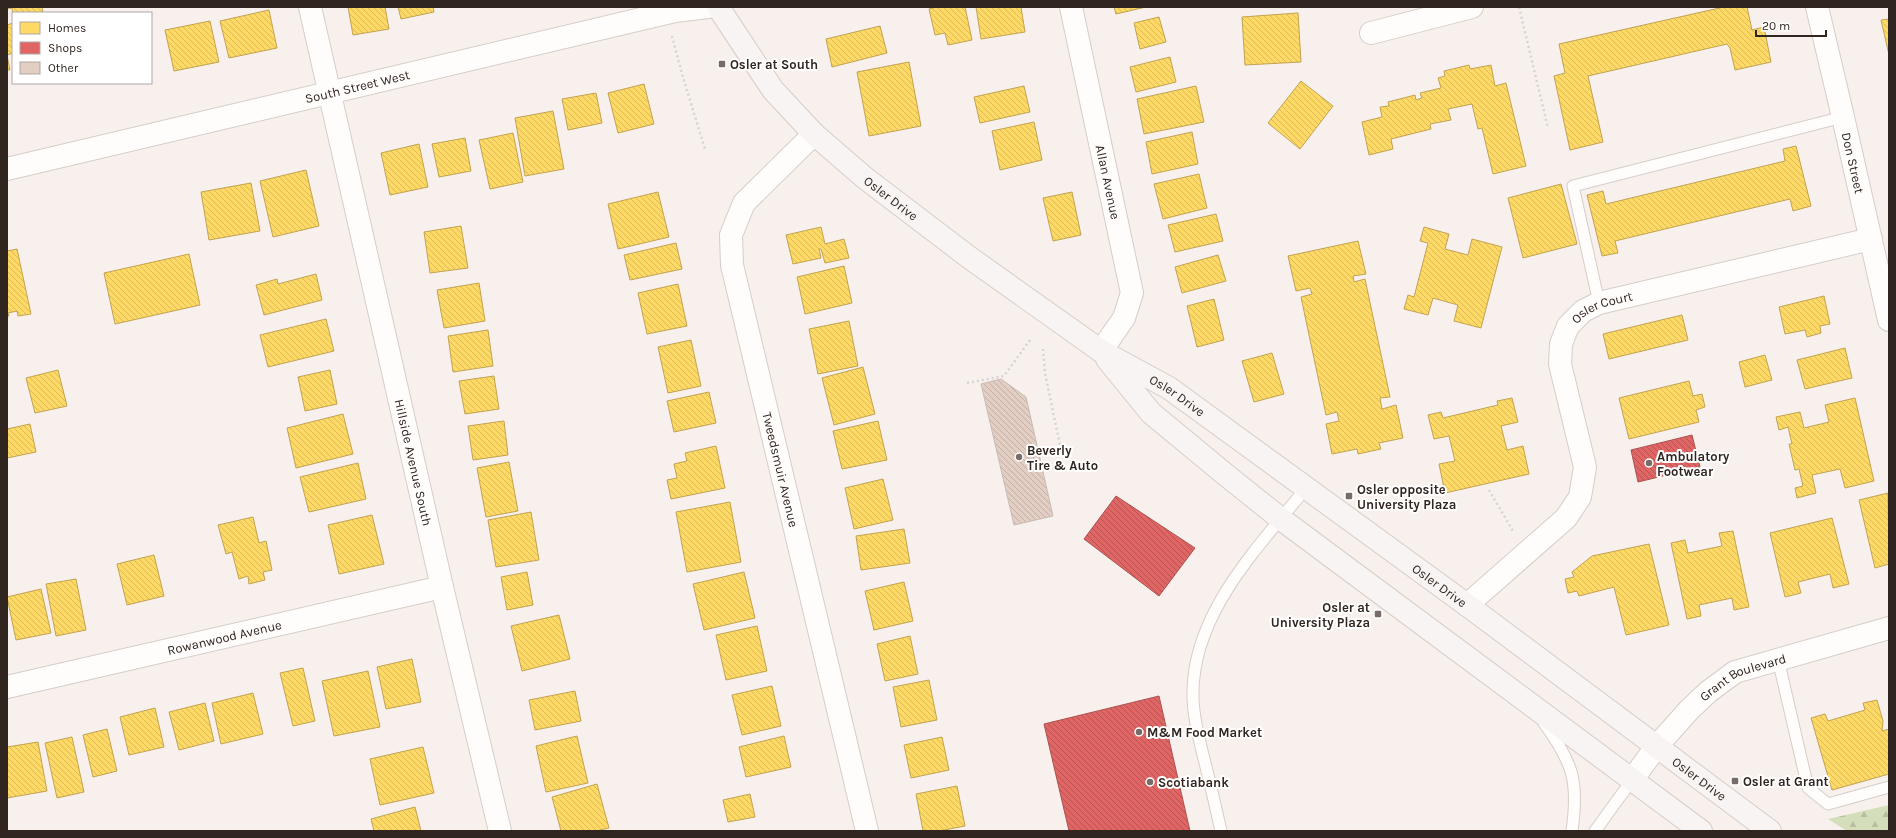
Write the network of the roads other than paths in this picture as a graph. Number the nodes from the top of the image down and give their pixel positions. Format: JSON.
{"nodes":[{"id":1,"x":310,"y":7,"type":"edge"},
{"id":2,"x":708,"y":7,"type":"edge"},
{"id":3,"x":718,"y":7,"type":"edge"},
{"id":4,"x":1071,"y":7,"type":"edge"},
{"id":5,"x":1472,"y":7,"type":"edge"},
{"id":6,"x":1817,"y":7,"type":"edge"},
{"id":7,"x":1371,"y":33,"type":"dead end"},
{"id":8,"x":331,"y":94,"type":"junction"},
{"id":9,"x":1844,"y":117,"type":"junction"},
{"id":10,"x":814,"y":134,"type":"junction"},
{"id":11,"x":7,"y":169,"type":"edge"},
{"id":12,"x":1871,"y":239,"type":"junction"},
{"id":13,"x":1599,"y":303,"type":"junction"},
{"id":14,"x":1889,"y":320,"type":"edge"},
{"id":15,"x":1101,"y":351,"type":"junction"},
{"id":16,"x":1306,"y":488,"type":"junction"},
{"id":17,"x":1281,"y":519,"type":"junction"},
{"id":18,"x":442,"y":587,"type":"junction"},
{"id":19,"x":1467,"y":605,"type":"junction"},
{"id":20,"x":1889,"y":628,"type":"edge"},
{"id":21,"x":1778,"y":659,"type":"junction"},
{"id":22,"x":7,"y":687,"type":"edge"},
{"id":23,"x":1526,"y":700,"type":"junction"},
{"id":24,"x":1656,"y":747,"type":"junction"},
{"id":25,"x":1632,"y":780,"type":"junction"},
{"id":26,"x":1889,"y":787,"type":"edge"},
{"id":27,"x":500,"y":831,"type":"edge"},
{"id":28,"x":868,"y":831,"type":"edge"},
{"id":29,"x":1221,"y":831,"type":"edge"},
{"id":30,"x":1572,"y":831,"type":"edge"},
{"id":31,"x":1595,"y":831,"type":"edge"},
{"id":32,"x":1701,"y":831,"type":"edge"},
{"id":33,"x":1770,"y":831,"type":"edge"}],
"edges":[{"from":1,"to":8,"type":"street","name":"Hillside Avenue South"},
{"from":2,"to":8,"type":"street","name":"South Street West"},
{"from":3,"to":10,"type":"main road","name":"Osler Drive"},
{"from":4,"to":15,"type":"street","name":"Allan Avenue"},
{"from":5,"to":7,"type":"street"},
{"from":6,"to":9,"type":"street","name":"Don Street"},
{"from":8,"to":11,"type":"street","name":"South Street West"},
{"from":8,"to":18,"type":"street","name":"Hillside Avenue South"},
{"from":9,"to":12,"type":"street","name":"Don Street"},
{"from":9,"to":13,"type":"lane"},
{"from":10,"to":15,"type":"main road","name":"Osler Drive"},
{"from":10,"to":28,"type":"street","name":"Tweedsmuir Avenue"},
{"from":12,"to":13,"type":"street","name":"Osler Court"},
{"from":12,"to":14,"type":"street","name":"Don Street"},
{"from":13,"to":19,"type":"street","name":"Osler Court"},
{"from":15,"to":16,"type":"main road","name":"Osler Drive"},
{"from":15,"to":17,"type":"main road","name":"Osler Drive"},
{"from":16,"to":17,"type":"lane"},
{"from":16,"to":19,"type":"main road","name":"Osler Drive"},
{"from":17,"to":23,"type":"main road","name":"Osler Drive"},
{"from":17,"to":29,"type":"lane"},
{"from":18,"to":22,"type":"street","name":"Rowanwood Avenue"},
{"from":18,"to":27,"type":"street","name":"Hillside Avenue South"},
{"from":19,"to":24,"type":"main road","name":"Osler Drive"},
{"from":20,"to":21,"type":"street","name":"Grant Boulevard"},
{"from":21,"to":24,"type":"street","name":"Grant Boulevard"},
{"from":21,"to":26,"type":"lane"},
{"from":23,"to":25,"type":"main road","name":"Osler Drive"},
{"from":23,"to":30,"type":"lane"},
{"from":24,"to":25,"type":"street","name":"Grant Boulevard"},
{"from":24,"to":33,"type":"main road","name":"Osler Drive"},
{"from":25,"to":31,"type":"lane"},
{"from":25,"to":32,"type":"main road","name":"Osler Drive"}]}
